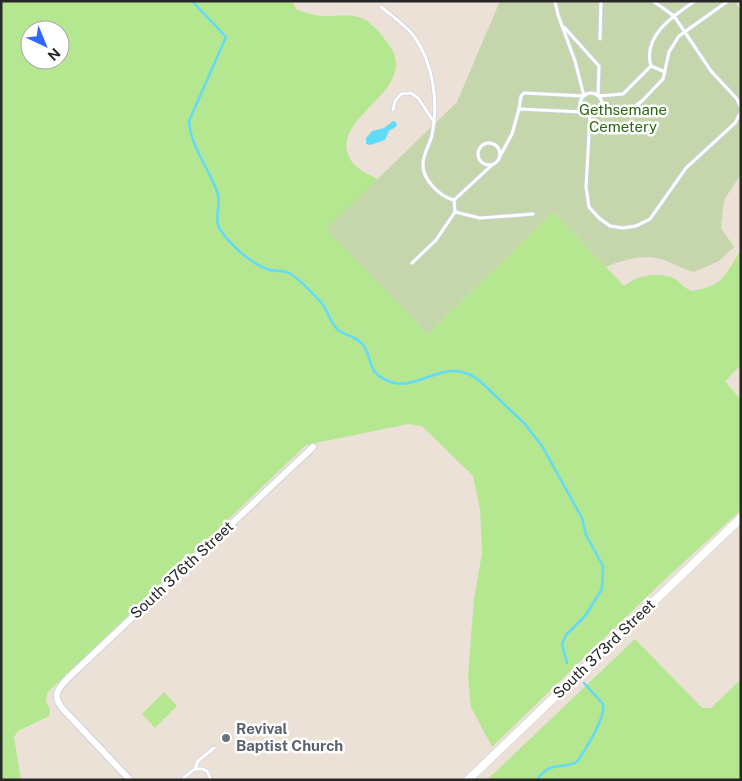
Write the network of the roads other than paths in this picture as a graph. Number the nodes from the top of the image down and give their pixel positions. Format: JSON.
{"nodes":[{"id":1,"x":556,"y":1,"type":"edge"},
{"id":2,"x":601,"y":1,"type":"edge"},
{"id":3,"x":653,"y":1,"type":"edge"},
{"id":4,"x":695,"y":1,"type":"edge"},
{"id":5,"x":728,"y":1,"type":"edge"},
{"id":6,"x":381,"y":7,"type":"dead end"},
{"id":7,"x":674,"y":16,"type":"junction"},
{"id":8,"x":563,"y":27,"type":"junction"},
{"id":9,"x":685,"y":31,"type":"junction"},
{"id":10,"x":600,"y":39,"type":"dead end"},
{"id":11,"x":651,"y":66,"type":"junction"},
{"id":12,"x":665,"y":72,"type":"junction"},
{"id":13,"x":584,"y":96,"type":"junction"},
{"id":14,"x":598,"y":96,"type":"junction"},
{"id":15,"x":519,"y":109,"type":"junction"},
{"id":16,"x":392,"y":110,"type":"dead end"},
{"id":17,"x":741,"y":110,"type":"edge"},
{"id":18,"x":583,"y":112,"type":"junction"},
{"id":19,"x":599,"y":112,"type":"junction"},
{"id":20,"x":590,"y":116,"type":"junction"},
{"id":21,"x":434,"y":123,"type":"junction"},
{"id":22,"x":500,"y":156,"type":"junction"},
{"id":23,"x":492,"y":165,"type":"junction"},
{"id":24,"x":454,"y":200,"type":"junction"},
{"id":25,"x":455,"y":212,"type":"junction"},
{"id":26,"x":533,"y":214,"type":"dead end"},
{"id":27,"x":412,"y":263,"type":"dead end"},
{"id":28,"x":313,"y":447,"type":"dead end"},
{"id":29,"x":741,"y":518,"type":"edge"},
{"id":30,"x":214,"y":748,"type":"dead end"},
{"id":31,"x":195,"y":769,"type":"junction"},
{"id":32,"x":130,"y":780,"type":"edge"},
{"id":33,"x":182,"y":780,"type":"edge"},
{"id":34,"x":211,"y":780,"type":"edge"},
{"id":35,"x":468,"y":780,"type":"edge"}],
"edges":[{"from":1,"to":8,"type":"lane"},
{"from":2,"to":10,"type":"lane"},
{"from":3,"to":7,"type":"lane"},
{"from":4,"to":7,"type":"lane"},
{"from":5,"to":9,"type":"lane"},
{"from":6,"to":21,"type":"lane"},
{"from":7,"to":9,"type":"lane"},
{"from":7,"to":11,"type":"lane"},
{"from":8,"to":13,"type":"lane"},
{"from":8,"to":14,"type":"lane"},
{"from":9,"to":12,"type":"lane"},
{"from":9,"to":17,"type":"lane"},
{"from":11,"to":12,"type":"lane"},
{"from":11,"to":14,"type":"lane"},
{"from":12,"to":19,"type":"lane"},
{"from":13,"to":14,"type":"lane"},
{"from":13,"to":15,"type":"lane"},
{"from":13,"to":18,"type":"lane"},
{"from":14,"to":19,"type":"lane"},
{"from":15,"to":18,"type":"lane"},
{"from":15,"to":22,"type":"lane"},
{"from":16,"to":21,"type":"lane"},
{"from":17,"to":20,"type":"lane"},
{"from":18,"to":20,"type":"lane"},
{"from":19,"to":20,"type":"lane"},
{"from":21,"to":24,"type":"lane"},
{"from":22,"to":23,"type":"lane"},
{"from":22,"to":23,"type":"lane"},
{"from":23,"to":24,"type":"lane"},
{"from":24,"to":25,"type":"lane"},
{"from":25,"to":26,"type":"lane"},
{"from":25,"to":27,"type":"lane"},
{"from":28,"to":32,"type":"street","name":"South 376th Street"},
{"from":29,"to":35,"type":"street","name":"South 373rd Street"},
{"from":30,"to":31,"type":"lane"},
{"from":31,"to":33,"type":"lane"},
{"from":31,"to":34,"type":"lane"}]}
